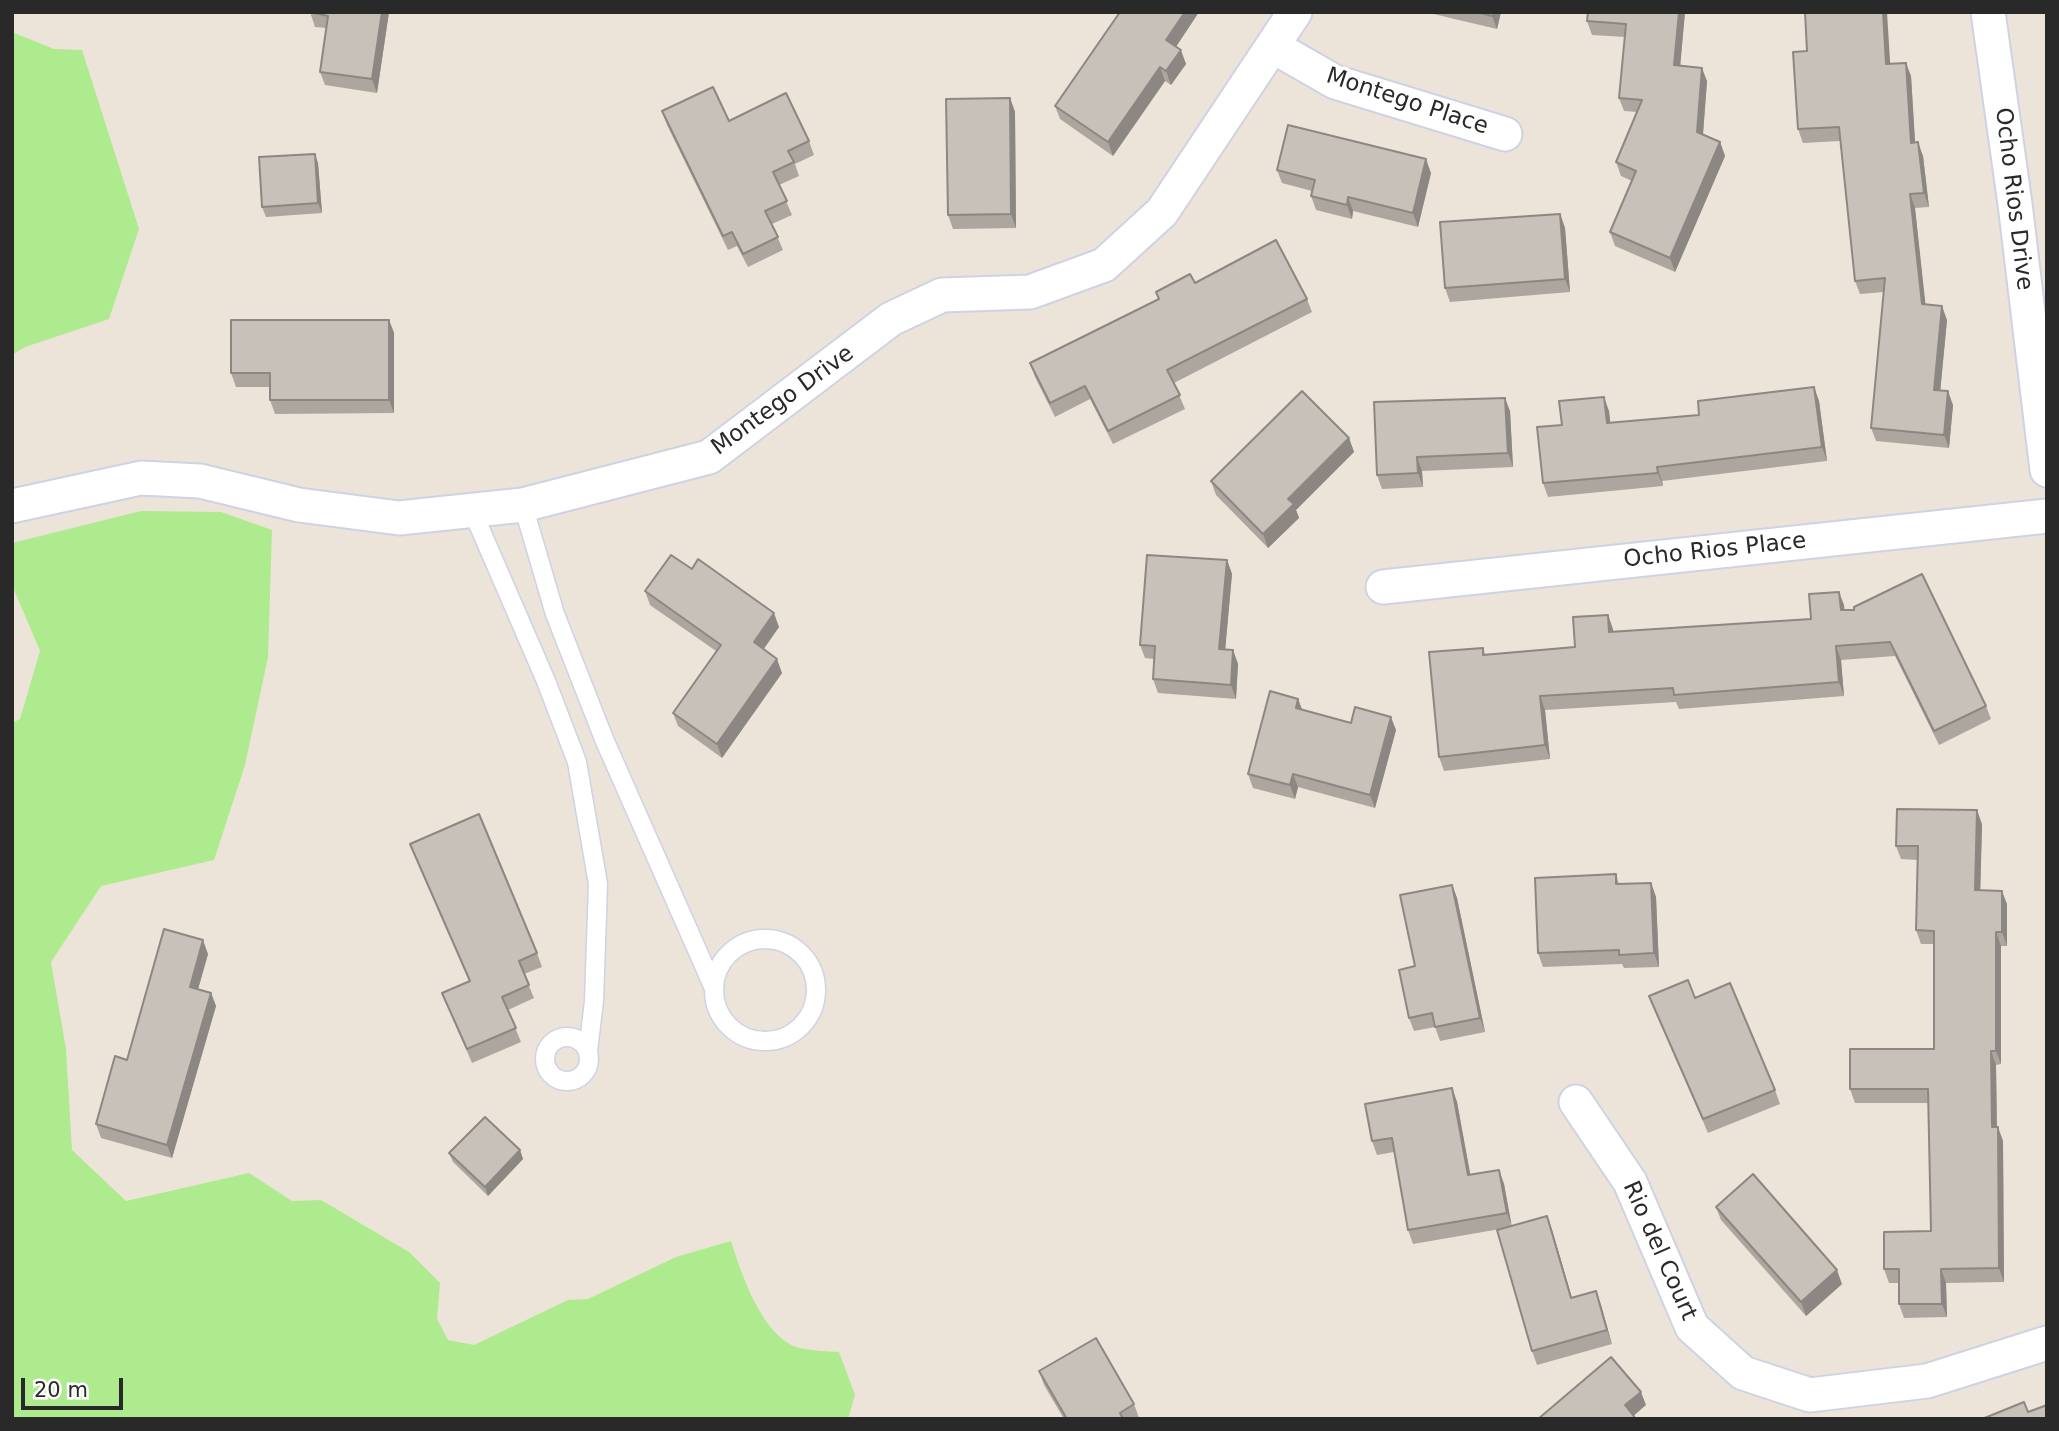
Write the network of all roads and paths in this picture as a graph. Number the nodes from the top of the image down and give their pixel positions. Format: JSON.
{"nodes":[{"id":1,"x":1295,"y":12,"type":"edge"},
{"id":2,"x":1988,"y":12,"type":"edge"},
{"id":3,"x":1274,"y":47,"type":"junction"},
{"id":4,"x":1505,"y":134,"type":"dead end"},
{"id":5,"x":2047,"y":470,"type":"edge"},
{"id":6,"x":523,"y":505,"type":"junction"},
{"id":7,"x":12,"y":506,"type":"edge"},
{"id":8,"x":472,"y":510,"type":"junction"},
{"id":9,"x":2047,"y":516,"type":"edge"},
{"id":10,"x":1383,"y":587,"type":"dead end"},
{"id":11,"x":713,"y":986,"type":"junction"},
{"id":12,"x":587,"y":1051,"type":"dead end"},
{"id":13,"x":1576,"y":1102,"type":"dead end"},
{"id":14,"x":2047,"y":1343,"type":"edge"}],
"edges":[{"from":1,"to":3,"type":"street","name":"Montego Drive"},
{"from":2,"to":5,"type":"street","name":"Ocho Rios Drive"},
{"from":3,"to":4,"type":"street","name":"Montego Place"},
{"from":3,"to":6,"type":"street","name":"Montego Drive"},
{"from":6,"to":8,"type":"street","name":"Montego Drive"},
{"from":6,"to":11,"type":"lane"},
{"from":7,"to":8,"type":"street","name":"Montego Drive"},
{"from":8,"to":12,"type":"lane"},
{"from":9,"to":10,"type":"street","name":"Ocho Rios Place"},
{"from":11,"to":11,"type":"lane"},
{"from":13,"to":14,"type":"street","name":"Rio del Court"}]}
